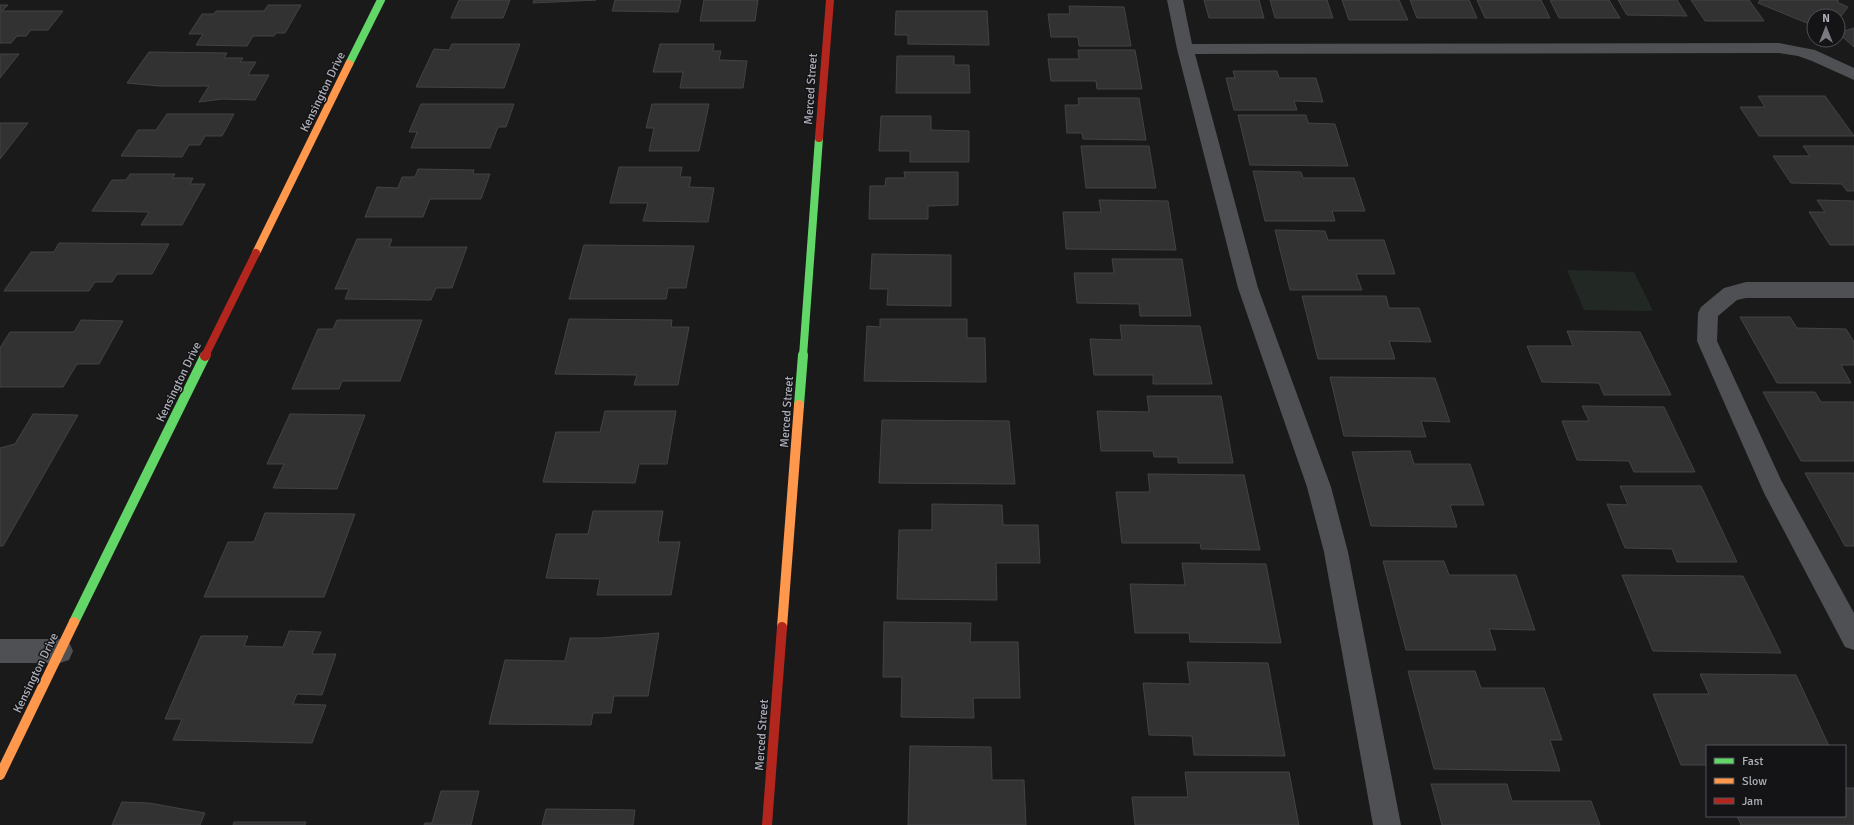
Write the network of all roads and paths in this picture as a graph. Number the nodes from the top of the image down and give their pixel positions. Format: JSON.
{"nodes":[{"id":1,"x":381,"y":0,"type":"edge"},
{"id":2,"x":830,"y":0,"type":"edge"},
{"id":3,"x":1174,"y":0,"type":"edge"},
{"id":4,"x":1185,"y":49,"type":"junction"},
{"id":5,"x":1854,"y":75,"type":"edge"},
{"id":6,"x":1854,"y":290,"type":"edge"},
{"id":7,"x":1854,"y":638,"type":"edge"},
{"id":8,"x":0,"y":651,"type":"edge"},
{"id":9,"x":60,"y":651,"type":"junction"},
{"id":10,"x":0,"y":776,"type":"edge"},
{"id":11,"x":767,"y":825,"type":"edge"},
{"id":12,"x":1387,"y":825,"type":"edge"}],
"edges":[{"from":1,"to":9,"type":"street","name":"Kensington Drive"},
{"from":2,"to":11,"type":"street","name":"Merced Street"},
{"from":3,"to":4,"type":"street"},
{"from":4,"to":5,"type":"street"},
{"from":4,"to":12,"type":"street"},
{"from":6,"to":7,"type":"street"},
{"from":8,"to":9,"type":"street"},
{"from":9,"to":10,"type":"street","name":"Kensington Drive"}]}
